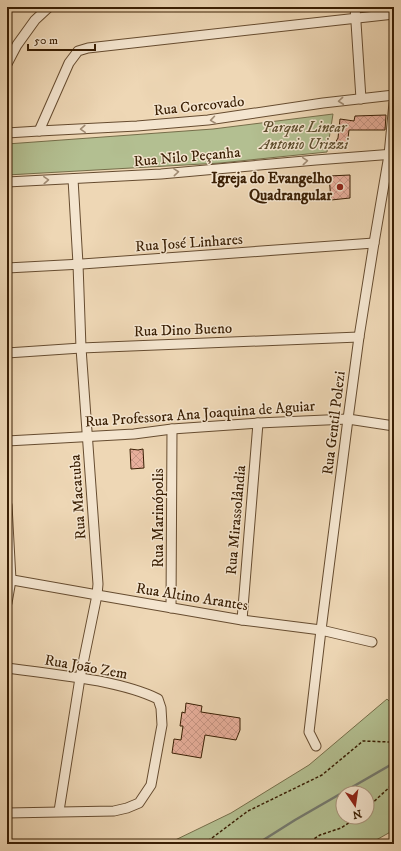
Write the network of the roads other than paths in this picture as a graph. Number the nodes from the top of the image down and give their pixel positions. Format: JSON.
{"nodes":[{"id":1,"x":49,"y":7,"type":"edge"},
{"id":2,"x":355,"y":7,"type":"edge"},
{"id":3,"x":394,"y":14,"type":"edge"},
{"id":4,"x":356,"y":18,"type":"junction"},
{"id":5,"x":7,"y":64,"type":"edge"},
{"id":6,"x":394,"y":95,"type":"edge"},
{"id":7,"x":362,"y":99,"type":"junction"},
{"id":8,"x":394,"y":103,"type":"edge"},
{"id":9,"x":39,"y":131,"type":"junction"},
{"id":10,"x":7,"y":133,"type":"edge"},
{"id":11,"x":392,"y":155,"type":"edge"},
{"id":12,"x":73,"y":179,"type":"junction"},
{"id":13,"x":7,"y":182,"type":"edge"},
{"id":14,"x":374,"y":243,"type":"junction"},
{"id":15,"x":78,"y":264,"type":"junction"},
{"id":16,"x":7,"y":268,"type":"edge"},
{"id":17,"x":359,"y":337,"type":"junction"},
{"id":18,"x":81,"y":348,"type":"junction"},
{"id":19,"x":7,"y":353,"type":"edge"},
{"id":20,"x":348,"y":419,"type":"junction"},
{"id":21,"x":258,"y":423,"type":"junction"},
{"id":22,"x":394,"y":426,"type":"edge"},
{"id":23,"x":172,"y":429,"type":"junction"},
{"id":24,"x":88,"y":436,"type":"junction"},
{"id":25,"x":7,"y":441,"type":"edge"},
{"id":26,"x":7,"y":505,"type":"edge"},
{"id":27,"x":9,"y":579,"type":"edge"},
{"id":28,"x":97,"y":595,"type":"junction"},
{"id":29,"x":7,"y":603,"type":"edge"},
{"id":30,"x":171,"y":608,"type":"junction"},
{"id":31,"x":242,"y":620,"type":"junction"},
{"id":32,"x":321,"y":630,"type":"junction"},
{"id":33,"x":372,"y":642,"type":"dead end"},
{"id":34,"x":7,"y":668,"type":"edge"},
{"id":35,"x":80,"y":678,"type":"junction"},
{"id":36,"x":316,"y":746,"type":"dead end"},
{"id":37,"x":59,"y":811,"type":"junction"},
{"id":38,"x":7,"y":813,"type":"edge"}],
"edges":[{"from":1,"to":5,"type":"street"},
{"from":2,"to":4,"type":"street"},
{"from":3,"to":4,"type":"street"},
{"from":4,"to":7,"type":"street"},
{"from":4,"to":9,"type":"street"},
{"from":6,"to":7,"type":"street","name":"Rua Corcovado"},
{"from":7,"to":9,"type":"street","name":"Rua Corcovado","one_way":true},
{"from":8,"to":11,"type":"street","name":"Rua Gentil Polezi"},
{"from":9,"to":10,"type":"street","name":"Rua Corcovado"},
{"from":12,"to":11,"type":"street","name":"Rua Nilo Peçanha","one_way":true},
{"from":11,"to":14,"type":"street","name":"Rua Gentil Polezi"},
{"from":13,"to":12,"type":"street","name":"Rua Nilo Peçanha","one_way":true},
{"from":12,"to":15,"type":"street","name":"Rua Macatuba"},
{"from":14,"to":15,"type":"street","name":"Rua José Linhares"},
{"from":14,"to":17,"type":"street","name":"Rua Gentil Polezi"},
{"from":15,"to":16,"type":"street","name":"Rua José Linhares"},
{"from":15,"to":18,"type":"street","name":"Rua Macatuba"},
{"from":17,"to":18,"type":"street","name":"Rua Dino Bueno"},
{"from":17,"to":20,"type":"street","name":"Rua Gentil Polezi"},
{"from":18,"to":19,"type":"street","name":"Rua Dino Bueno"},
{"from":18,"to":24,"type":"street","name":"Rua Macatuba"},
{"from":20,"to":21,"type":"street","name":"Rua Professora Ana Joaquina de Aguiar"},
{"from":20,"to":22,"type":"street","name":"Rua Professora Ana Joaquina de Aguiar"},
{"from":20,"to":32,"type":"street","name":"Rua Gentil Polezi"},
{"from":21,"to":23,"type":"street","name":"Rua Professora Ana Joaquina de Aguiar"},
{"from":21,"to":31,"type":"street","name":"Rua Mirassolândia"},
{"from":23,"to":24,"type":"street","name":"Rua Professora Ana Joaquina de Aguiar"},
{"from":23,"to":30,"type":"street","name":"Rua Marinópolis"},
{"from":24,"to":25,"type":"street","name":"Rua Professora Ana Joaquina de Aguiar"},
{"from":24,"to":28,"type":"street","name":"Rua Macatuba"},
{"from":26,"to":27,"type":"street"},
{"from":27,"to":28,"type":"street","name":"Rua Altino Arantes"},
{"from":27,"to":29,"type":"street"},
{"from":28,"to":30,"type":"street","name":"Rua Altino Arantes"},
{"from":28,"to":35,"type":"street","name":"Rua Macatuba"},
{"from":30,"to":31,"type":"street","name":"Rua Altino Arantes"},
{"from":31,"to":32,"type":"street","name":"Rua Altino Arantes"},
{"from":32,"to":33,"type":"street","name":"Rua Altino Arantes"},
{"from":32,"to":36,"type":"street","name":"Rua Gentil Polezi"},
{"from":34,"to":35,"type":"street","name":"Rua João Zem"},
{"from":35,"to":37,"type":"street","name":"Rua Macatuba"},
{"from":35,"to":37,"type":"street","name":"Rua João Zem"},
{"from":37,"to":38,"type":"street"}]}
